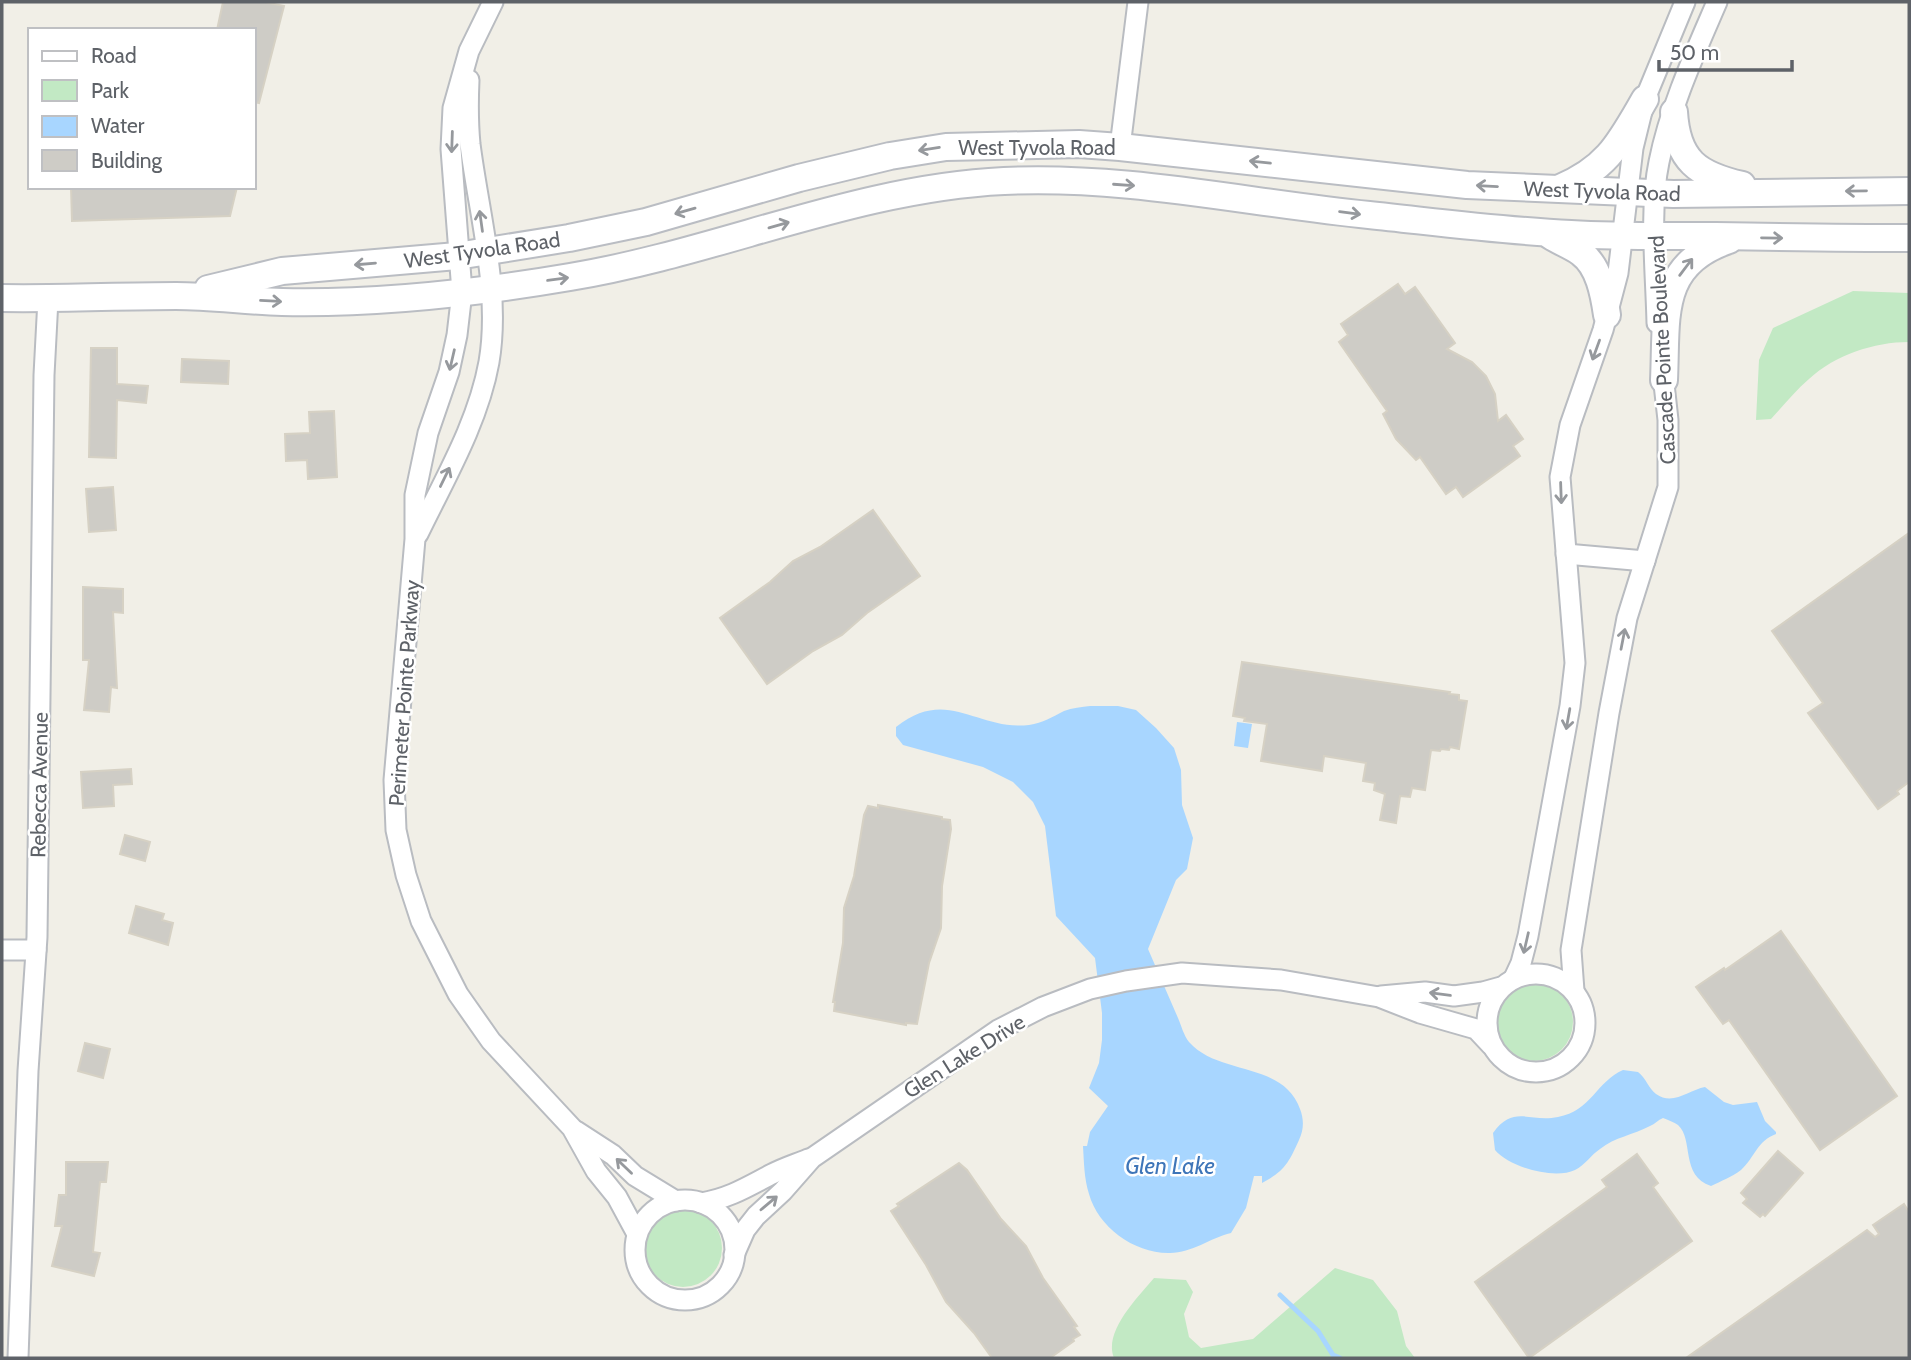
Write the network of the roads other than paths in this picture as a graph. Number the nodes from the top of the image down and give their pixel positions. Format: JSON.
{"nodes":[{"id":1,"x":494,"y":2,"type":"edge"},
{"id":2,"x":1138,"y":2,"type":"edge"},
{"id":3,"x":1685,"y":2,"type":"edge"},
{"id":4,"x":1717,"y":2,"type":"edge"},
{"id":5,"x":469,"y":51,"type":"junction"},
{"id":6,"x":1644,"y":99,"type":"junction"},
{"id":7,"x":1674,"y":113,"type":"junction"},
{"id":8,"x":1120,"y":147,"type":"junction"},
{"id":9,"x":950,"y":186,"type":"junction"},
{"id":10,"x":1557,"y":190,"type":"junction"},
{"id":11,"x":1909,"y":191,"type":"edge"},
{"id":12,"x":1628,"y":192,"type":"junction"},
{"id":13,"x":1771,"y":192,"type":"junction"},
{"id":14,"x":1656,"y":194,"type":"junction"},
{"id":15,"x":1543,"y":232,"type":"junction"},
{"id":16,"x":1622,"y":237,"type":"junction"},
{"id":17,"x":1739,"y":237,"type":"junction"},
{"id":18,"x":1655,"y":238,"type":"junction"},
{"id":19,"x":1909,"y":238,"type":"edge"},
{"id":20,"x":486,"y":253,"type":"junction"},
{"id":21,"x":457,"y":256,"type":"junction"},
{"id":22,"x":491,"y":289,"type":"junction"},
{"id":23,"x":462,"y":292,"type":"junction"},
{"id":24,"x":179,"y":296,"type":"junction"},
{"id":25,"x":2,"y":298,"type":"edge"},
{"id":26,"x":48,"y":299,"type":"junction"},
{"id":27,"x":1607,"y":315,"type":"junction"},
{"id":28,"x":1664,"y":380,"type":"junction"},
{"id":29,"x":415,"y":539,"type":"junction"},
{"id":30,"x":1566,"y":554,"type":"junction"},
{"id":31,"x":1645,"y":561,"type":"junction"},
{"id":32,"x":2,"y":950,"type":"edge"},
{"id":33,"x":36,"y":950,"type":"junction"},
{"id":34,"x":1508,"y":982,"type":"junction"},
{"id":35,"x":1574,"y":991,"type":"junction"},
{"id":36,"x":1379,"y":997,"type":"junction"},
{"id":37,"x":1491,"y":1045,"type":"junction"},
{"id":38,"x":572,"y":1128,"type":"junction"},
{"id":39,"x":812,"y":1158,"type":"junction"},
{"id":40,"x":676,"y":1201,"type":"junction"},
{"id":41,"x":701,"y":1203,"type":"junction"},
{"id":42,"x":637,"y":1234,"type":"junction"},
{"id":43,"x":734,"y":1255,"type":"junction"},
{"id":44,"x":18,"y":1358,"type":"edge"}],
"edges":[{"from":1,"to":5,"type":"street","name":"Perimeter Pointe Parkway"},
{"from":2,"to":8,"type":"street"},
{"from":3,"to":6,"type":"street","name":"Cascade Pointe Boulevard"},
{"from":4,"to":7,"type":"street","name":"Cascade Pointe Boulevard"},
{"from":20,"to":5,"type":"street","name":"Perimeter Pointe Parkway","one_way":true},
{"from":5,"to":21,"type":"street","name":"Perimeter Pointe Parkway","one_way":true},
{"from":6,"to":10,"type":"main road"},
{"from":6,"to":12,"type":"street","name":"Cascade Pointe Boulevard"},
{"from":7,"to":13,"type":"main road"},
{"from":7,"to":14,"type":"street","name":"Cascade Pointe Boulevard"},
{"from":8,"to":9,"type":"main road"},
{"from":10,"to":8,"type":"main road","name":"West Tyvola Road","one_way":true},
{"from":8,"to":20,"type":"main road","name":"West Tyvola Road","one_way":true},
{"from":9,"to":15,"type":"main road","name":"West Tyvola Road","one_way":true},
{"from":22,"to":9,"type":"main road","name":"West Tyvola Road","one_way":true},
{"from":10,"to":12,"type":"main road","name":"West Tyvola Road"},
{"from":11,"to":13,"type":"main road","name":"West Tyvola Road","one_way":true},
{"from":12,"to":14,"type":"main road","name":"West Tyvola Road"},
{"from":12,"to":16,"type":"street","name":"Cascade Pointe Boulevard"},
{"from":13,"to":14,"type":"main road","name":"West Tyvola Road"},
{"from":14,"to":18,"type":"street","name":"Cascade Pointe Boulevard"},
{"from":15,"to":16,"type":"main road","name":"West Tyvola Road"},
{"from":15,"to":27,"type":"main road"},
{"from":16,"to":18,"type":"main road","name":"West Tyvola Road"},
{"from":16,"to":27,"type":"street","name":"Cascade Pointe Boulevard"},
{"from":17,"to":18,"type":"main road","name":"West Tyvola Road"},
{"from":17,"to":19,"type":"main road","name":"West Tyvola Road","one_way":true},
{"from":28,"to":17,"type":"main road","one_way":true},
{"from":18,"to":28,"type":"street","name":"Cascade Pointe Boulevard"},
{"from":20,"to":21,"type":"main road","name":"West Tyvola Road"},
{"from":20,"to":22,"type":"street","name":"Perimeter Pointe Parkway"},
{"from":21,"to":23,"type":"street","name":"Perimeter Pointe Parkway"},
{"from":21,"to":24,"type":"main road","name":"West Tyvola Road","one_way":true},
{"from":22,"to":23,"type":"main road","name":"West Tyvola Road"},
{"from":29,"to":22,"type":"street","name":"Perimeter Pointe Parkway","one_way":true},
{"from":24,"to":23,"type":"main road","name":"West Tyvola Road","one_way":true},
{"from":23,"to":29,"type":"street","name":"Perimeter Pointe Parkway","one_way":true},
{"from":24,"to":26,"type":"main road","name":"West Tyvola Road"},
{"from":25,"to":26,"type":"main road","name":"West Tyvola Road"},
{"from":26,"to":33,"type":"street","name":"Rebecca Avenue"},
{"from":27,"to":30,"type":"street","name":"Cascade Pointe Boulevard","one_way":true},
{"from":28,"to":31,"type":"street","name":"Cascade Pointe Boulevard"},
{"from":29,"to":38,"type":"street","name":"Perimeter Pointe Parkway"},
{"from":30,"to":31,"type":"street"},
{"from":30,"to":34,"type":"street","name":"Cascade Pointe Boulevard","one_way":true},
{"from":35,"to":31,"type":"street","name":"Cascade Pointe Boulevard","one_way":true},
{"from":32,"to":33,"type":"street"},
{"from":33,"to":44,"type":"street","name":"Rebecca Avenue"},
{"from":34,"to":35,"type":"street"},
{"from":34,"to":36,"type":"street","name":"Glen Lake Drive","one_way":true},
{"from":34,"to":37,"type":"street"},
{"from":35,"to":37,"type":"street"},
{"from":36,"to":37,"type":"street","name":"Glen Lake Drive"},
{"from":36,"to":39,"type":"street","name":"Glen Lake Drive"},
{"from":40,"to":38,"type":"street","name":"Perimeter Pointe Parkway","one_way":true},
{"from":38,"to":42,"type":"street","name":"Perimeter Pointe Parkway"},
{"from":39,"to":41,"type":"street","name":"Glen Lake Drive"},
{"from":43,"to":39,"type":"street","name":"Glen Lake Drive","one_way":true},
{"from":40,"to":41,"type":"street"},
{"from":40,"to":42,"type":"street"},
{"from":41,"to":43,"type":"street"},
{"from":42,"to":43,"type":"street"}]}
